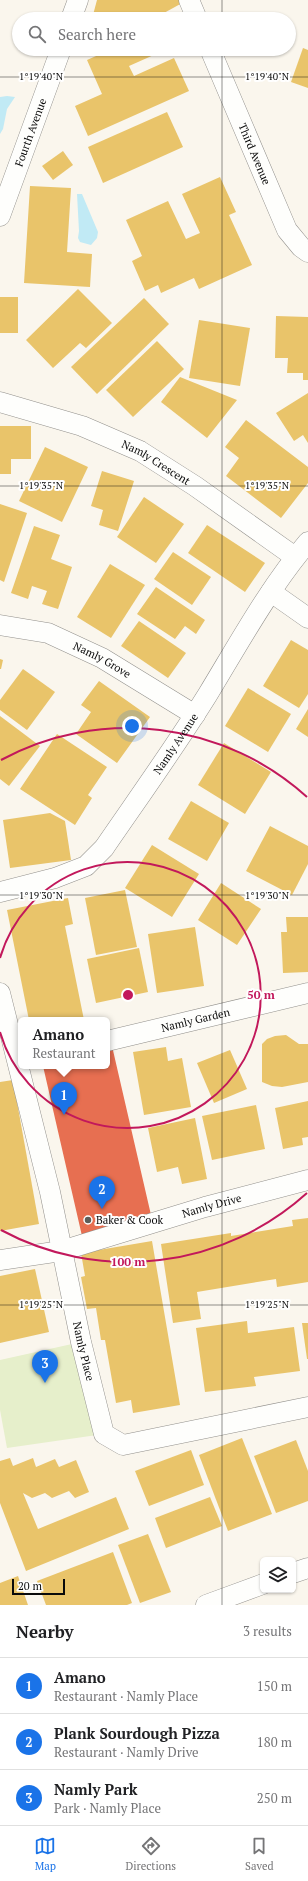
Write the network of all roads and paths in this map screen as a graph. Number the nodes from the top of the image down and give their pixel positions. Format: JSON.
{"nodes":[{"id":1,"x":78,"y":0,"type":"edge"},
{"id":2,"x":189,"y":0,"type":"edge"},
{"id":3,"x":74,"y":12,"type":"edge"},
{"id":4,"x":194,"y":12,"type":"edge"},
{"id":5,"x":57,"y":56,"type":"edge"},
{"id":6,"x":213,"y":56,"type":"edge"},
{"id":7,"x":0,"y":216,"type":"edge"},
{"id":8,"x":308,"y":252,"type":"edge"},
{"id":9,"x":0,"y":402,"type":"edge"},
{"id":10,"x":308,"y":542,"type":"edge"},
{"id":11,"x":295,"y":557,"type":"junction"},
{"id":12,"x":271,"y":592,"type":"junction"},
{"id":13,"x":308,"y":618,"type":"edge"},
{"id":14,"x":0,"y":625,"type":"edge"},
{"id":15,"x":195,"y":715,"type":"junction"},
{"id":16,"x":0,"y":892,"type":"edge"},
{"id":17,"x":0,"y":993,"type":"edge"},
{"id":18,"x":308,"y":993,"type":"edge"},
{"id":19,"x":110,"y":1040,"type":"edge"},
{"id":20,"x":13,"y":1061,"type":"edge"},
{"id":21,"x":308,"y":1180,"type":"edge"},
{"id":22,"x":62,"y":1251,"type":"junction"},
{"id":23,"x":0,"y":1260,"type":"edge"},
{"id":24,"x":308,"y":1407,"type":"edge"},
{"id":25,"x":308,"y":1568,"type":"edge"},
{"id":26,"x":296,"y":1572,"type":"edge"},
{"id":27,"x":260,"y":1585,"type":"edge"},
{"id":28,"x":206,"y":1605,"type":"edge"}],
"edges":[{"from":1,"to":3,"type":"street"},
{"from":2,"to":4,"type":"street"},
{"from":5,"to":7,"type":"street","name":"Fourth Avenue"},
{"from":6,"to":8,"type":"street","name":"Third Avenue"},
{"from":9,"to":11,"type":"street","name":"Namly Crescent"},
{"from":10,"to":11,"type":"street","name":"Namly Avenue"},
{"from":11,"to":12,"type":"street","name":"Namly Avenue"},
{"from":12,"to":13,"type":"street"},
{"from":12,"to":15,"type":"street","name":"Namly Avenue"},
{"from":14,"to":15,"type":"street","name":"Namly Grove"},
{"from":15,"to":16,"type":"street","name":"Namly Avenue"},
{"from":17,"to":20,"type":"street","name":"Namly Place"},
{"from":18,"to":19,"type":"street","name":"Namly Garden"},
{"from":20,"to":22,"type":"street","name":"Namly Place"},
{"from":21,"to":22,"type":"street","name":"Namly Drive"},
{"from":22,"to":23,"type":"street","name":"Namly Drive"},
{"from":22,"to":24,"type":"street","name":"Namly Place"},
{"from":25,"to":26,"type":"street"},
{"from":27,"to":28,"type":"street"}]}
